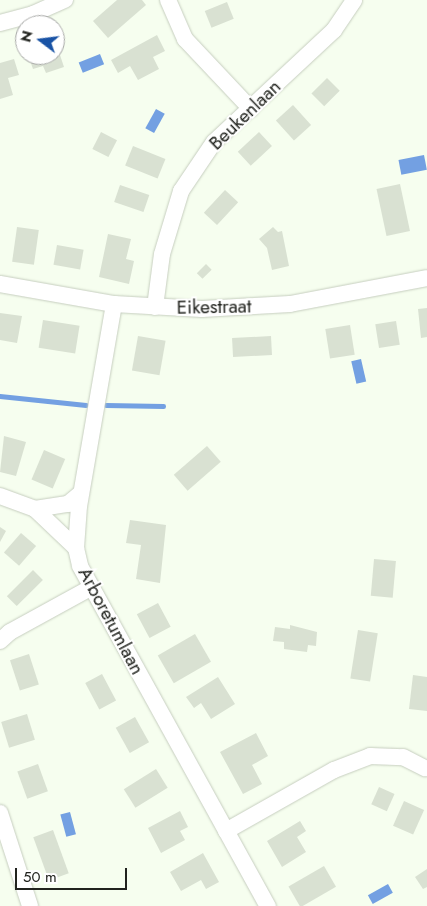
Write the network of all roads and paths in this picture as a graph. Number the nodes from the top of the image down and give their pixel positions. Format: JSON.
{"nodes":[{"id":1,"x":65,"y":0,"type":"edge"},
{"id":2,"x":168,"y":0,"type":"edge"},
{"id":3,"x":354,"y":0,"type":"edge"},
{"id":4,"x":0,"y":23,"type":"edge"},
{"id":5,"x":250,"y":110,"type":"junction"},
{"id":6,"x":427,"y":278,"type":"edge"},
{"id":7,"x":0,"y":284,"type":"edge"},
{"id":8,"x":114,"y":304,"type":"junction"},
{"id":9,"x":155,"y":308,"type":"junction"},
{"id":10,"x":80,"y":494,"type":"junction"},
{"id":11,"x":0,"y":496,"type":"edge"},
{"id":12,"x":35,"y":509,"type":"junction"},
{"id":13,"x":76,"y":548,"type":"junction"},
{"id":14,"x":90,"y":588,"type":"junction"},
{"id":15,"x":0,"y":641,"type":"edge"},
{"id":16,"x":425,"y":768,"type":"dead end"},
{"id":17,"x":0,"y":812,"type":"edge"},
{"id":18,"x":226,"y":831,"type":"junction"},
{"id":19,"x":30,"y":906,"type":"edge"},
{"id":20,"x":268,"y":906,"type":"edge"}],
"edges":[{"from":1,"to":4,"type":"street"},
{"from":2,"to":5,"type":"street"},
{"from":3,"to":5,"type":"street","name":"Beukenlaan"},
{"from":5,"to":9,"type":"street","name":"Beukenlaan"},
{"from":6,"to":9,"type":"street","name":"Eikestraat"},
{"from":7,"to":8,"type":"street","name":"Eikestraat"},
{"from":8,"to":9,"type":"street","name":"Eikestraat"},
{"from":8,"to":10,"type":"street","name":"Arboretumlaan"},
{"from":10,"to":12,"type":"street"},
{"from":10,"to":13,"type":"street","name":"Arboretumlaan"},
{"from":11,"to":12,"type":"street"},
{"from":12,"to":13,"type":"street"},
{"from":13,"to":14,"type":"street","name":"Arboretumlaan"},
{"from":14,"to":15,"type":"street"},
{"from":14,"to":18,"type":"street","name":"Arboretumlaan"},
{"from":16,"to":18,"type":"street"},
{"from":17,"to":19,"type":"street"},
{"from":18,"to":20,"type":"street","name":"Arboretumlaan"}]}
